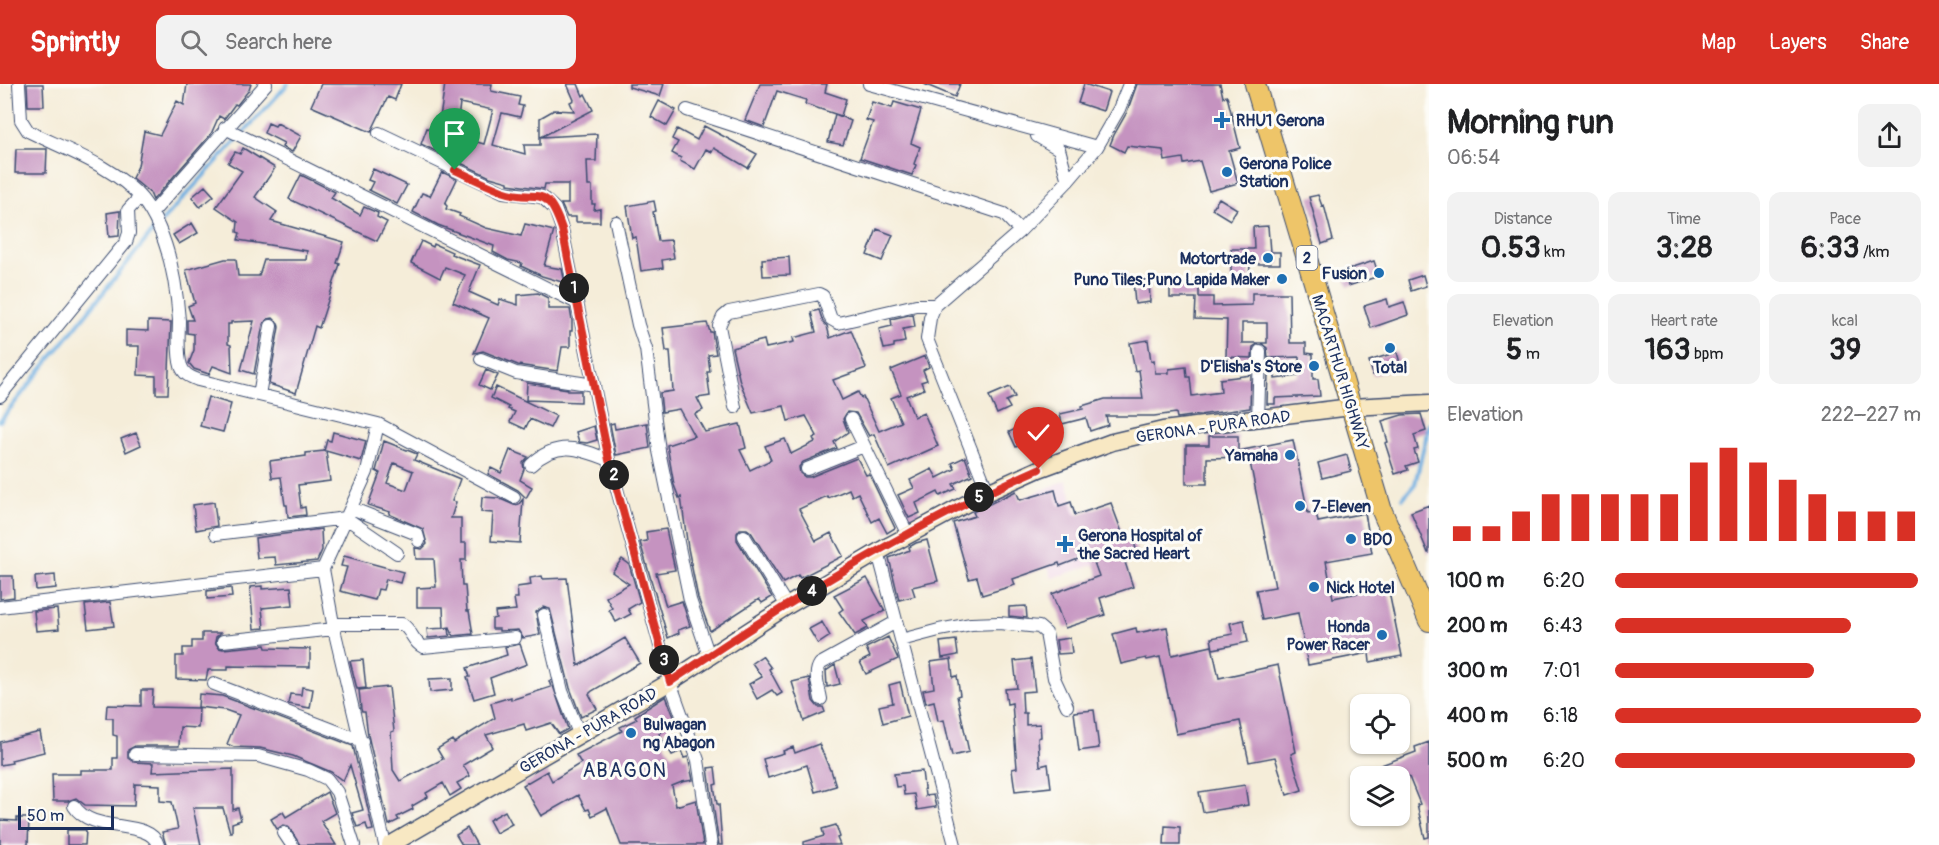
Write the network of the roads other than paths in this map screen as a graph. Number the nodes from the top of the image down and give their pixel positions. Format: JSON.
{"nodes":[{"id":1,"x":18,"y":84,"type":"edge"},
{"id":2,"x":266,"y":84,"type":"edge"},
{"id":3,"x":869,"y":84,"type":"edge"},
{"id":4,"x":1129,"y":84,"type":"edge"},
{"id":5,"x":1255,"y":84,"type":"edge"},
{"id":6,"x":687,"y":110,"type":"dead end"},
{"id":7,"x":225,"y":128,"type":"junction"},
{"id":8,"x":1025,"y":129,"type":"junction"},
{"id":9,"x":379,"y":133,"type":"dead end"},
{"id":10,"x":1097,"y":147,"type":"junction"},
{"id":11,"x":1068,"y":181,"type":"junction"},
{"id":12,"x":140,"y":196,"type":"junction"},
{"id":13,"x":152,"y":213,"type":"junction"},
{"id":14,"x":616,"y":222,"type":"dead end"},
{"id":15,"x":1020,"y":231,"type":"junction"},
{"id":16,"x":577,"y":303,"type":"junction"},
{"id":17,"x":935,"y":304,"type":"junction"},
{"id":18,"x":271,"y":326,"type":"dead end"},
{"id":19,"x":1260,"y":351,"type":"dead end"},
{"id":20,"x":481,"y":359,"type":"dead end"},
{"id":21,"x":594,"y":385,"type":"junction"},
{"id":22,"x":259,"y":395,"type":"junction"},
{"id":23,"x":0,"y":396,"type":"edge"},
{"id":24,"x":1429,"y":403,"type":"edge"},
{"id":25,"x":735,"y":407,"type":"dead end"},
{"id":26,"x":1351,"y":407,"type":"junction"},
{"id":27,"x":851,"y":419,"type":"dead end"},
{"id":28,"x":1258,"y":420,"type":"junction"},
{"id":29,"x":378,"y":424,"type":"junction"},
{"id":30,"x":864,"y":446,"type":"junction"},
{"id":31,"x":609,"y":460,"type":"junction"},
{"id":32,"x":531,"y":465,"type":"dead end"},
{"id":33,"x":807,"y":469,"type":"dead end"},
{"id":34,"x":987,"y":492,"type":"junction"},
{"id":35,"x":514,"y":497,"type":"dead end"},
{"id":36,"x":349,"y":513,"type":"junction"},
{"id":37,"x":216,"y":534,"type":"dead end"},
{"id":38,"x":908,"y":535,"type":"junction"},
{"id":39,"x":744,"y":536,"type":"dead end"},
{"id":40,"x":419,"y":541,"type":"dead end"},
{"id":41,"x":878,"y":552,"type":"junction"},
{"id":42,"x":397,"y":553,"type":"dead end"},
{"id":43,"x":323,"y":569,"type":"junction"},
{"id":44,"x":788,"y":606,"type":"junction"},
{"id":45,"x":0,"y":607,"type":"edge"},
{"id":46,"x":544,"y":615,"type":"dead end"},
{"id":47,"x":1429,"y":621,"type":"edge"},
{"id":48,"x":897,"y":622,"type":"junction"},
{"id":49,"x":334,"y":627,"type":"junction"},
{"id":50,"x":515,"y":638,"type":"dead end"},
{"id":51,"x":901,"y":640,"type":"junction"},
{"id":52,"x":223,"y":641,"type":"dead end"},
{"id":53,"x":709,"y":656,"type":"junction"},
{"id":54,"x":670,"y":682,"type":"junction"},
{"id":55,"x":214,"y":684,"type":"dead end"},
{"id":56,"x":821,"y":699,"type":"dead end"},
{"id":57,"x":1067,"y":706,"type":"dead end"},
{"id":58,"x":580,"y":736,"type":"junction"},
{"id":59,"x":362,"y":741,"type":"junction"},
{"id":60,"x":135,"y":754,"type":"dead end"},
{"id":61,"x":74,"y":806,"type":"dead end"},
{"id":62,"x":284,"y":832,"type":"dead end"},
{"id":63,"x":158,"y":845,"type":"edge"},
{"id":64,"x":292,"y":845,"type":"edge"},
{"id":65,"x":354,"y":845,"type":"edge"},
{"id":66,"x":385,"y":845,"type":"edge"},
{"id":67,"x":390,"y":845,"type":"edge"},
{"id":68,"x":711,"y":845,"type":"edge"},
{"id":69,"x":955,"y":845,"type":"edge"}],
"edges":[{"from":1,"to":12,"type":"street"},
{"from":2,"to":7,"type":"street"},
{"from":3,"to":8,"type":"street"},
{"from":4,"to":10,"type":"street"},
{"from":5,"to":26,"type":"highway","name":"MACARTHUR HIGHWAY","number":"2"},
{"from":6,"to":15,"type":"street"},
{"from":7,"to":13,"type":"street"},
{"from":7,"to":16,"type":"street"},
{"from":8,"to":10,"type":"street"},
{"from":8,"to":11,"type":"street"},
{"from":9,"to":16,"type":"street"},
{"from":10,"to":11,"type":"street"},
{"from":11,"to":15,"type":"street"},
{"from":12,"to":13,"type":"street"},
{"from":12,"to":23,"type":"street"},
{"from":13,"to":22,"type":"street"},
{"from":14,"to":53,"type":"street"},
{"from":15,"to":17,"type":"street"},
{"from":16,"to":21,"type":"street"},
{"from":17,"to":25,"type":"street"},
{"from":17,"to":34,"type":"street"},
{"from":18,"to":22,"type":"street"},
{"from":19,"to":28,"type":"street"},
{"from":20,"to":21,"type":"street"},
{"from":21,"to":31,"type":"street"},
{"from":22,"to":29,"type":"street"},
{"from":24,"to":26,"type":"main road","name":"GERONA - PURA ROAD"},
{"from":26,"to":28,"type":"main road","name":"GERONA - PURA ROAD"},
{"from":26,"to":47,"type":"highway","name":"MACARTHUR HIGHWAY","number":"2"},
{"from":27,"to":30,"type":"street"},
{"from":28,"to":34,"type":"main road","name":"GERONA - PURA ROAD"},
{"from":29,"to":35,"type":"street"},
{"from":29,"to":36,"type":"street"},
{"from":30,"to":33,"type":"street"},
{"from":30,"to":38,"type":"street"},
{"from":31,"to":32,"type":"street"},
{"from":31,"to":54,"type":"street"},
{"from":34,"to":38,"type":"main road","name":"GERONA - PURA ROAD"},
{"from":36,"to":37,"type":"street"},
{"from":36,"to":40,"type":"street"},
{"from":36,"to":42,"type":"street"},
{"from":36,"to":43,"type":"street"},
{"from":38,"to":41,"type":"main road","name":"GERONA - PURA ROAD"},
{"from":39,"to":44,"type":"street"},
{"from":41,"to":44,"type":"main road","name":"GERONA - PURA ROAD"},
{"from":41,"to":48,"type":"street"},
{"from":43,"to":45,"type":"street"},
{"from":43,"to":49,"type":"street"},
{"from":44,"to":53,"type":"main road","name":"GERONA - PURA ROAD"},
{"from":46,"to":58,"type":"street"},
{"from":48,"to":51,"type":"street"},
{"from":48,"to":56,"type":"street"},
{"from":49,"to":50,"type":"street"},
{"from":49,"to":52,"type":"street"},
{"from":49,"to":59,"type":"street"},
{"from":51,"to":57,"type":"street"},
{"from":51,"to":69,"type":"street"},
{"from":53,"to":54,"type":"main road","name":"GERONA - PURA ROAD"},
{"from":54,"to":58,"type":"main road","name":"GERONA - PURA ROAD"},
{"from":54,"to":68,"type":"street"},
{"from":55,"to":59,"type":"street"},
{"from":58,"to":67,"type":"main road","name":"GERONA - PURA ROAD"},
{"from":59,"to":66,"type":"street"},
{"from":60,"to":65,"type":"street"},
{"from":61,"to":63,"type":"street"},
{"from":62,"to":64,"type":"street"}]}
